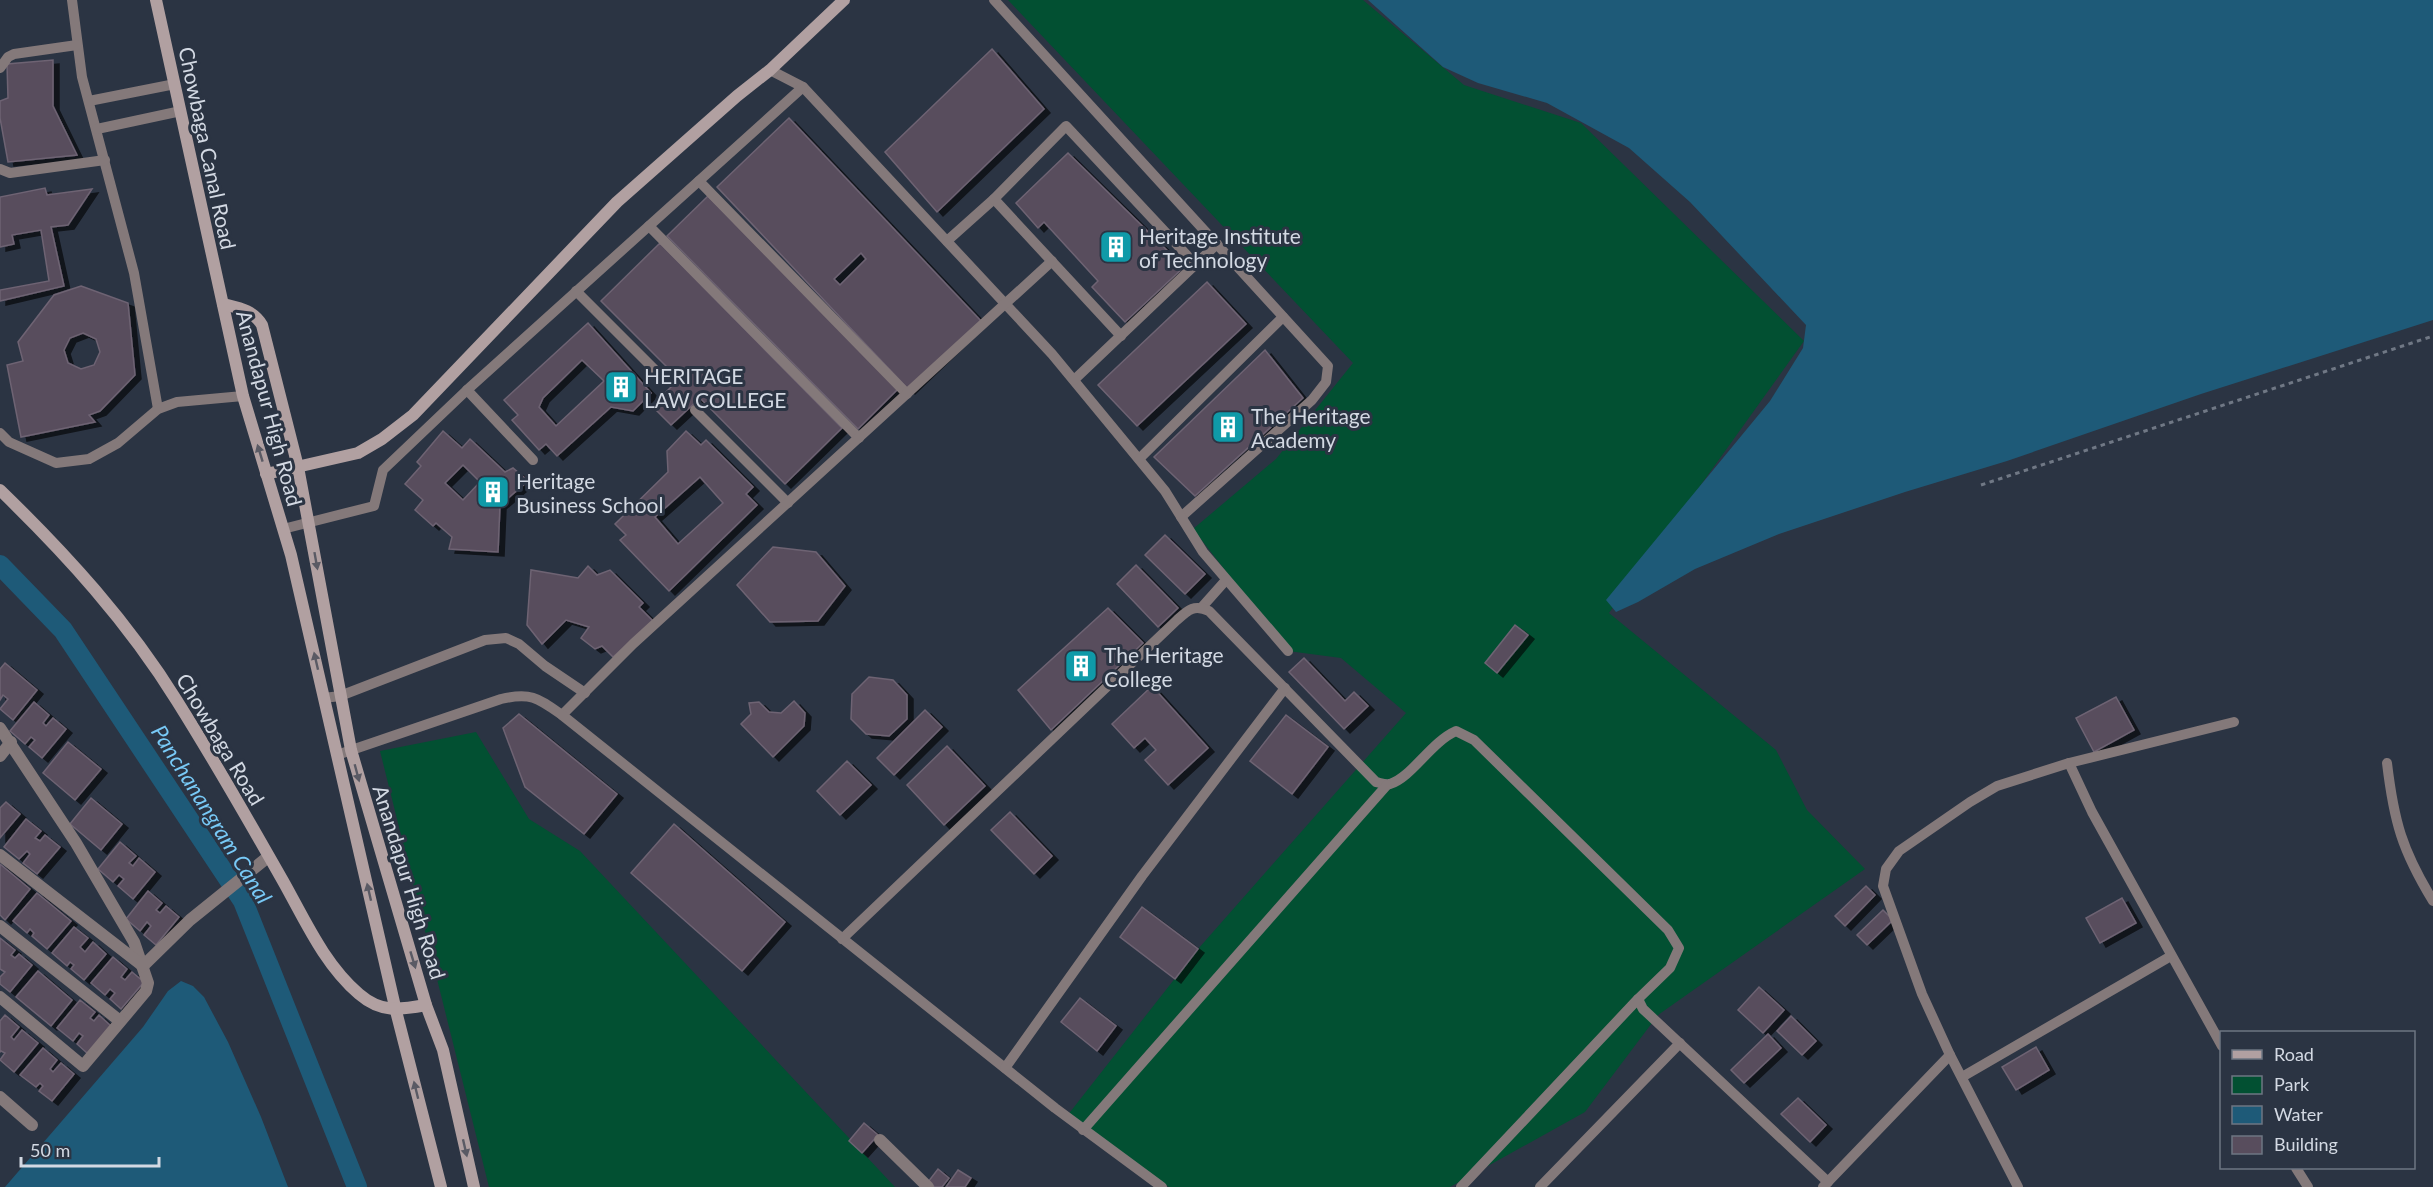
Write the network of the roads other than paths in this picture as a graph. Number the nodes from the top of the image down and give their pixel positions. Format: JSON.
{"nodes":[{"id":1,"x":72,"y":0,"type":"edge"},
{"id":2,"x":156,"y":0,"type":"edge"},
{"id":3,"x":844,"y":0,"type":"edge"},
{"id":4,"x":994,"y":0,"type":"edge"},
{"id":5,"x":77,"y":45,"type":"junction"},
{"id":6,"x":0,"y":68,"type":"edge"},
{"id":7,"x":770,"y":70,"type":"junction"},
{"id":8,"x":175,"y":84,"type":"junction"},
{"id":9,"x":803,"y":87,"type":"junction"},
{"id":10,"x":89,"y":101,"type":"junction"},
{"id":11,"x":180,"y":111,"type":"junction"},
{"id":12,"x":97,"y":129,"type":"junction"},
{"id":13,"x":105,"y":160,"type":"junction"},
{"id":14,"x":0,"y":169,"type":"edge"},
{"id":15,"x":699,"y":181,"type":"junction"},
{"id":16,"x":994,"y":199,"type":"junction"},
{"id":17,"x":649,"y":226,"type":"junction"},
{"id":18,"x":946,"y":242,"type":"junction"},
{"id":19,"x":1217,"y":244,"type":"junction"},
{"id":20,"x":1052,"y":261,"type":"junction"},
{"id":21,"x":1196,"y":265,"type":"junction"},
{"id":22,"x":576,"y":291,"type":"junction"},
{"id":23,"x":223,"y":304,"type":"junction"},
{"id":24,"x":1006,"y":304,"type":"junction"},
{"id":25,"x":1283,"y":316,"type":"junction"},
{"id":26,"x":1121,"y":336,"type":"junction"},
{"id":27,"x":1074,"y":380,"type":"junction"},
{"id":28,"x":667,"y":382,"type":"dead end"},
{"id":29,"x":467,"y":390,"type":"junction"},
{"id":30,"x":907,"y":394,"type":"junction"},
{"id":31,"x":237,"y":397,"type":"junction"},
{"id":32,"x":158,"y":410,"type":"junction"},
{"id":33,"x":695,"y":410,"type":"dead end"},
{"id":34,"x":0,"y":433,"type":"edge"},
{"id":35,"x":859,"y":438,"type":"junction"},
{"id":36,"x":1139,"y":459,"type":"junction"},
{"id":37,"x":533,"y":460,"type":"dead end"},
{"id":38,"x":297,"y":467,"type":"junction"},
{"id":39,"x":266,"y":474,"type":"junction"},
{"id":40,"x":0,"y":490,"type":"edge"},
{"id":41,"x":788,"y":503,"type":"junction"},
{"id":42,"x":1181,"y":517,"type":"junction"},
{"id":43,"x":309,"y":523,"type":"junction"},
{"id":44,"x":283,"y":529,"type":"junction"},
{"id":45,"x":1226,"y":580,"type":"junction"},
{"id":46,"x":1202,"y":607,"type":"junction"},
{"id":47,"x":1288,"y":651,"type":"dead end"},
{"id":48,"x":1285,"y":688,"type":"junction"},
{"id":49,"x":585,"y":693,"type":"junction"},
{"id":50,"x":340,"y":696,"type":"junction"},
{"id":51,"x":324,"y":698,"type":"junction"},
{"id":52,"x":562,"y":715,"type":"junction"},
{"id":53,"x":2234,"y":722,"type":"dead end"},
{"id":54,"x":0,"y":729,"type":"edge"},
{"id":55,"x":10,"y":742,"type":"junction"},
{"id":56,"x":351,"y":750,"type":"junction"},
{"id":57,"x":337,"y":755,"type":"junction"},
{"id":58,"x":0,"y":756,"type":"edge"},
{"id":59,"x":2069,"y":763,"type":"junction"},
{"id":60,"x":2387,"y":763,"type":"dead end"},
{"id":61,"x":1387,"y":785,"type":"junction"},
{"id":62,"x":0,"y":855,"type":"edge"},
{"id":63,"x":268,"y":857,"type":"junction"},
{"id":64,"x":2433,"y":901,"type":"edge"},
{"id":65,"x":0,"y":926,"type":"edge"},
{"id":66,"x":842,"y":939,"type":"junction"},
{"id":67,"x":2171,"y":956,"type":"junction"},
{"id":68,"x":143,"y":966,"type":"junction"},
{"id":69,"x":0,"y":996,"type":"edge"},
{"id":70,"x":1638,"y":999,"type":"junction"},
{"id":71,"x":426,"y":1005,"type":"junction"},
{"id":72,"x":396,"y":1011,"type":"junction"},
{"id":73,"x":120,"y":1022,"type":"junction"},
{"id":74,"x":2220,"y":1042,"type":"edge"},
{"id":75,"x":1680,"y":1043,"type":"junction"},
{"id":76,"x":1950,"y":1055,"type":"junction"},
{"id":77,"x":1005,"y":1068,"type":"junction"},
{"id":78,"x":1962,"y":1077,"type":"junction"},
{"id":79,"x":0,"y":1097,"type":"edge"},
{"id":80,"x":32,"y":1125,"type":"dead end"},
{"id":81,"x":1083,"y":1130,"type":"junction"},
{"id":82,"x":880,"y":1140,"type":"dead end"},
{"id":83,"x":2297,"y":1169,"type":"edge"},
{"id":84,"x":1826,"y":1184,"type":"edge"},
{"id":85,"x":441,"y":1187,"type":"edge"},
{"id":86,"x":474,"y":1187,"type":"edge"},
{"id":87,"x":928,"y":1187,"type":"edge"},
{"id":88,"x":1162,"y":1187,"type":"edge"},
{"id":89,"x":1461,"y":1187,"type":"edge"},
{"id":90,"x":1540,"y":1187,"type":"edge"},
{"id":91,"x":2018,"y":1187,"type":"edge"},
{"id":92,"x":2308,"y":1187,"type":"edge"}],
"edges":[{"from":1,"to":5,"type":"lane"},
{"from":2,"to":8,"type":"main road","name":"Chowbaga Canal Road"},
{"from":3,"to":7,"type":"main road"},
{"from":4,"to":19,"type":"lane"},
{"from":5,"to":6,"type":"lane"},
{"from":5,"to":10,"type":"lane"},
{"from":7,"to":9,"type":"lane"},
{"from":7,"to":38,"type":"main road"},
{"from":8,"to":10,"type":"lane"},
{"from":8,"to":11,"type":"main road","name":"Chowbaga Canal Road"},
{"from":9,"to":15,"type":"lane"},
{"from":9,"to":18,"type":"lane"},
{"from":10,"to":12,"type":"lane"},
{"from":11,"to":12,"type":"lane"},
{"from":11,"to":23,"type":"main road","name":"Chowbaga Canal Road"},
{"from":12,"to":13,"type":"lane"},
{"from":13,"to":14,"type":"lane"},
{"from":13,"to":32,"type":"lane"},
{"from":15,"to":17,"type":"lane"},
{"from":15,"to":30,"type":"lane"},
{"from":16,"to":18,"type":"lane"},
{"from":16,"to":20,"type":"lane"},
{"from":16,"to":21,"type":"lane"},
{"from":17,"to":22,"type":"lane"},
{"from":17,"to":35,"type":"lane"},
{"from":18,"to":24,"type":"lane"},
{"from":19,"to":21,"type":"lane"},
{"from":19,"to":25,"type":"lane"},
{"from":20,"to":24,"type":"lane"},
{"from":20,"to":26,"type":"lane"},
{"from":21,"to":26,"type":"lane"},
{"from":22,"to":28,"type":"lane"},
{"from":22,"to":29,"type":"lane"},
{"from":23,"to":31,"type":"main road","name":"Anandapur High Road"},
{"from":23,"to":38,"type":"main road","name":"Anandapur High Road"},
{"from":24,"to":27,"type":"lane"},
{"from":24,"to":30,"type":"lane"},
{"from":25,"to":36,"type":"lane"},
{"from":25,"to":42,"type":"lane"},
{"from":26,"to":27,"type":"lane"},
{"from":27,"to":36,"type":"lane"},
{"from":29,"to":37,"type":"lane"},
{"from":29,"to":43,"type":"lane"},
{"from":30,"to":35,"type":"lane"},
{"from":31,"to":32,"type":"lane"},
{"from":39,"to":31,"type":"main road","name":"Anandapur High Road","one_way":true},
{"from":32,"to":34,"type":"lane"},
{"from":33,"to":41,"type":"lane"},
{"from":35,"to":41,"type":"lane"},
{"from":36,"to":42,"type":"lane"},
{"from":38,"to":39,"type":"main road"},
{"from":38,"to":43,"type":"main road","name":"Anandapur High Road"},
{"from":39,"to":44,"type":"main road","name":"Anandapur High Road"},
{"from":40,"to":63,"type":"main road","name":"Chowbaga Road"},
{"from":41,"to":49,"type":"lane"},
{"from":42,"to":45,"type":"lane"},
{"from":43,"to":44,"type":"lane"},
{"from":43,"to":50,"type":"main road","name":"Anandapur High Road","one_way":true},
{"from":51,"to":44,"type":"main road","name":"Anandapur High Road","one_way":true},
{"from":45,"to":46,"type":"lane"},
{"from":45,"to":47,"type":"lane"},
{"from":46,"to":48,"type":"lane"},
{"from":46,"to":66,"type":"lane"},
{"from":48,"to":61,"type":"lane"},
{"from":48,"to":77,"type":"lane"},
{"from":49,"to":50,"type":"lane"},
{"from":49,"to":52,"type":"lane"},
{"from":50,"to":51,"type":"lane"},
{"from":50,"to":56,"type":"main road","name":"Anandapur High Road"},
{"from":51,"to":57,"type":"main road","name":"Anandapur High Road"},
{"from":52,"to":56,"type":"lane"},
{"from":52,"to":66,"type":"lane"},
{"from":53,"to":59,"type":"lane"},
{"from":54,"to":55,"type":"street"},
{"from":55,"to":58,"type":"street"},
{"from":55,"to":68,"type":"street"},
{"from":56,"to":57,"type":"lane"},
{"from":56,"to":71,"type":"main road","name":"Anandapur High Road","one_way":true},
{"from":72,"to":57,"type":"main road","name":"Anandapur High Road","one_way":true},
{"from":59,"to":67,"type":"lane"},
{"from":59,"to":76,"type":"lane"},
{"from":60,"to":64,"type":"lane"},
{"from":61,"to":70,"type":"lane"},
{"from":61,"to":81,"type":"lane"},
{"from":62,"to":68,"type":"street"},
{"from":63,"to":68,"type":"street"},
{"from":63,"to":72,"type":"main road","name":"Chowbaga Road"},
{"from":65,"to":73,"type":"street"},
{"from":66,"to":77,"type":"lane"},
{"from":67,"to":74,"type":"lane"},
{"from":67,"to":78,"type":"lane"},
{"from":68,"to":73,"type":"street"},
{"from":69,"to":73,"type":"street"},
{"from":70,"to":75,"type":"lane"},
{"from":70,"to":89,"type":"lane"},
{"from":71,"to":72,"type":"main road"},
{"from":71,"to":86,"type":"main road","name":"Anandapur High Road","one_way":true},
{"from":85,"to":72,"type":"main road","name":"Anandapur High Road","one_way":true},
{"from":75,"to":84,"type":"lane"},
{"from":75,"to":90,"type":"lane"},
{"from":76,"to":78,"type":"lane"},
{"from":76,"to":84,"type":"lane"},
{"from":77,"to":81,"type":"lane"},
{"from":78,"to":91,"type":"lane"},
{"from":79,"to":80,"type":"street"},
{"from":81,"to":88,"type":"lane"},
{"from":82,"to":87,"type":"street"},
{"from":83,"to":92,"type":"lane"}]}
